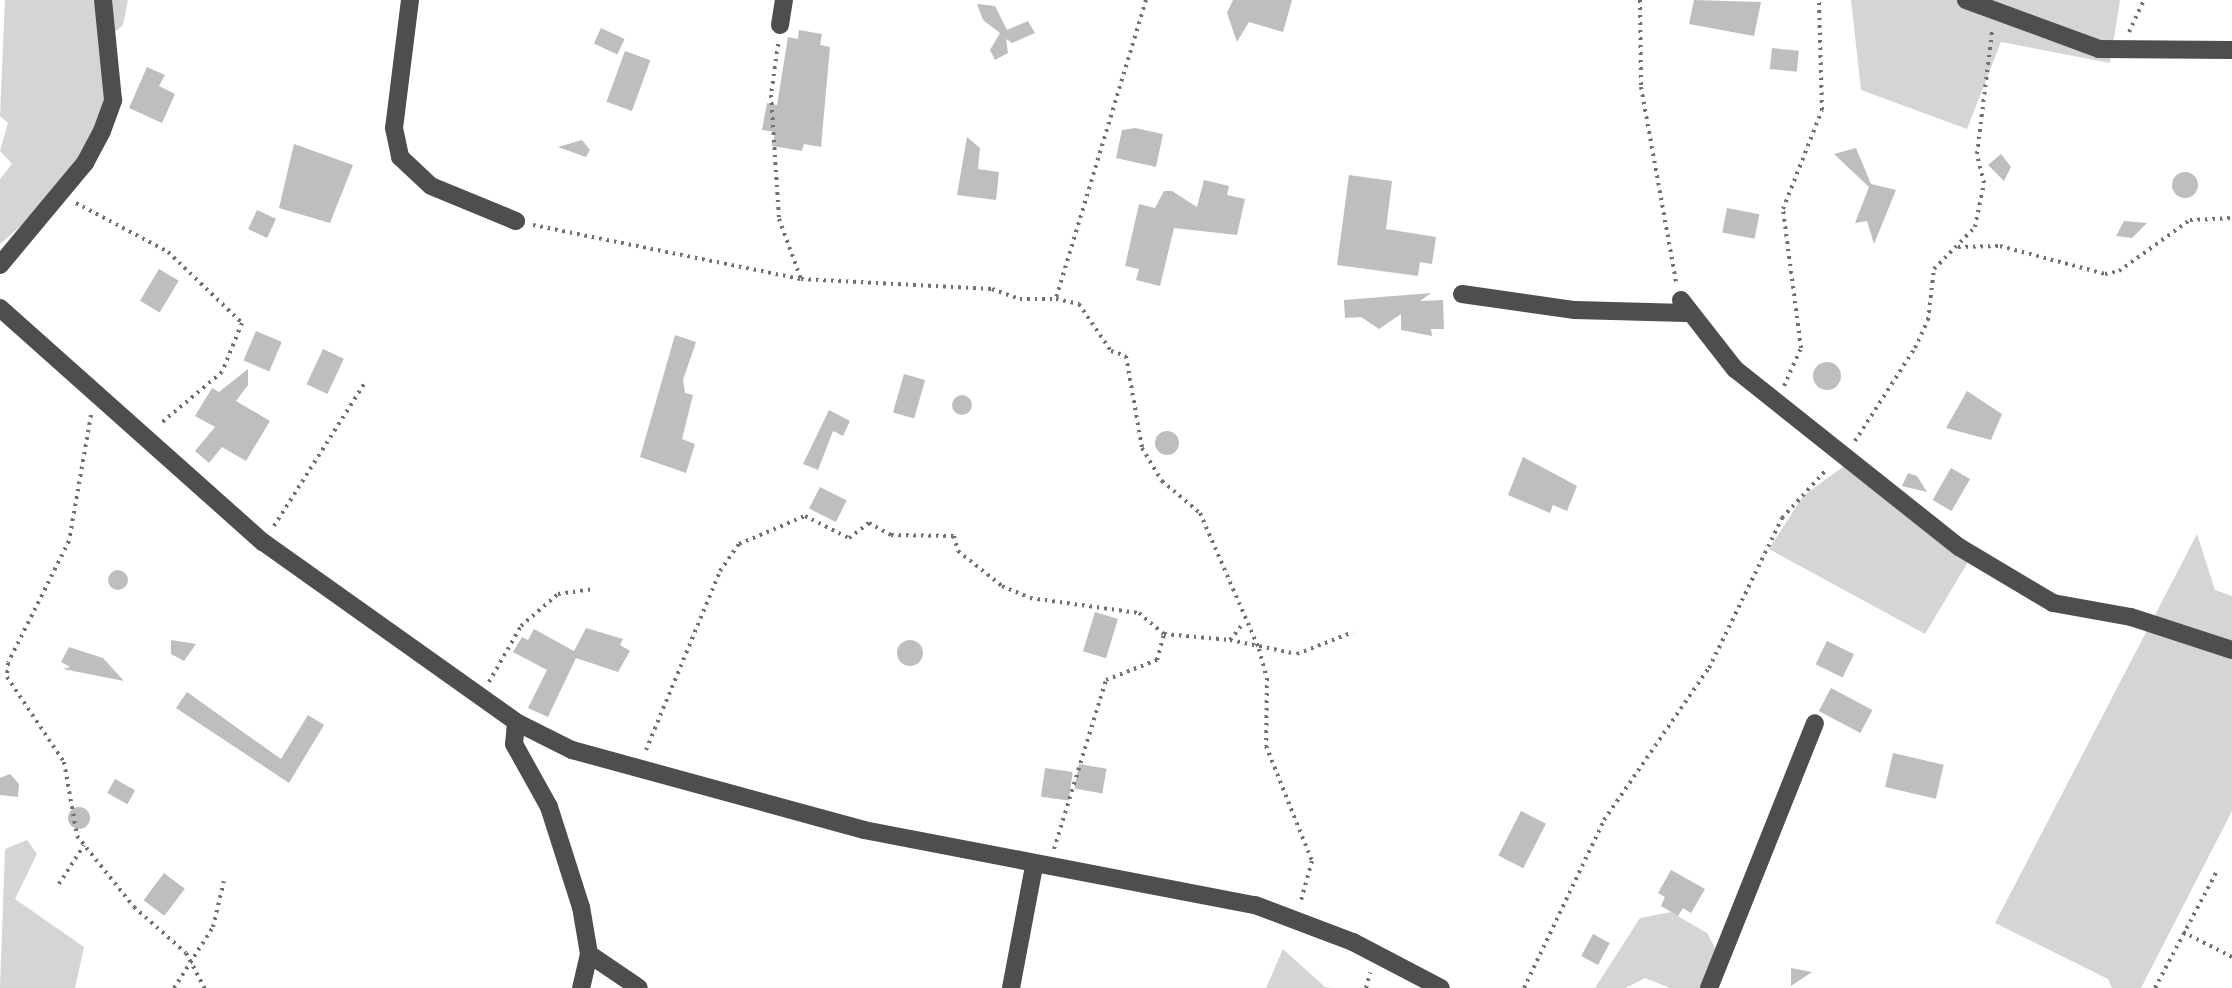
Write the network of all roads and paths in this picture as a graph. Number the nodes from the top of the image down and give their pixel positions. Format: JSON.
{"nodes":[{"id":1,"x":104,"y":0,"type":"edge"},
{"id":2,"x":410,"y":0,"type":"edge"},
{"id":3,"x":784,"y":0,"type":"edge"},
{"id":4,"x":1146,"y":0,"type":"edge"},
{"id":5,"x":1640,"y":0,"type":"edge"},
{"id":6,"x":1819,"y":0,"type":"edge"},
{"id":7,"x":1966,"y":0,"type":"edge"},
{"id":8,"x":2144,"y":0,"type":"edge"},
{"id":9,"x":1995,"y":12,"type":"junction"},
{"id":10,"x":780,"y":25,"type":"joint"},
{"id":11,"x":2120,"y":49,"type":"junction"},
{"id":12,"x":2232,"y":50,"type":"edge"},
{"id":13,"x":58,"y":194,"type":"junction"},
{"id":14,"x":2232,"y":218,"type":"edge"},
{"id":15,"x":516,"y":221,"type":"joint"},
{"id":16,"x":1958,"y":247,"type":"junction"},
{"id":17,"x":0,"y":266,"type":"edge"},
{"id":18,"x":801,"y":280,"type":"junction"},
{"id":19,"x":1462,"y":294,"type":"dead end"},
{"id":20,"x":1056,"y":299,"type":"junction"},
{"id":21,"x":1683,"y":307,"type":"junction"},
{"id":22,"x":0,"y":308,"type":"edge"},
{"id":23,"x":364,"y":384,"type":"dead end"},
{"id":24,"x":93,"y":390,"type":"junction"},
{"id":25,"x":1772,"y":402,"type":"junction"},
{"id":26,"x":145,"y":437,"type":"junction"},
{"id":27,"x":1843,"y":455,"type":"junction"},
{"id":28,"x":263,"y":542,"type":"junction"},
{"id":29,"x":594,"y":589,"type":"dead end"},
{"id":30,"x":1243,"y":624,"type":"junction"},
{"id":31,"x":1353,"y":632,"type":"dead end"},
{"id":32,"x":1164,"y":634,"type":"junction"},
{"id":33,"x":1230,"y":640,"type":"junction"},
{"id":34,"x":1259,"y":649,"type":"junction"},
{"id":35,"x":2232,"y":650,"type":"edge"},
{"id":36,"x":4,"y":677,"type":"edge"},
{"id":37,"x":481,"y":696,"type":"junction"},
{"id":38,"x":516,"y":722,"type":"junction"},
{"id":39,"x":1815,"y":723,"type":"dead end"},
{"id":40,"x":638,"y":770,"type":"junction"},
{"id":41,"x":84,"y":845,"type":"junction"},
{"id":42,"x":1041,"y":867,"type":"junction"},
{"id":43,"x":2217,"y":871,"type":"dead end"},
{"id":44,"x":224,"y":881,"type":"dead end"},
{"id":45,"x":59,"y":884,"type":"dead end"},
{"id":46,"x":1297,"y":918,"type":"junction"},
{"id":47,"x":2182,"y":932,"type":"junction"},
{"id":48,"x":589,"y":954,"type":"junction"},
{"id":49,"x":2232,"y":958,"type":"edge"},
{"id":50,"x":193,"y":966,"type":"junction"},
{"id":51,"x":174,"y":988,"type":"edge"},
{"id":52,"x":205,"y":988,"type":"edge"},
{"id":53,"x":581,"y":988,"type":"edge"},
{"id":54,"x":640,"y":988,"type":"edge"},
{"id":55,"x":1011,"y":988,"type":"edge"},
{"id":56,"x":1441,"y":988,"type":"edge"},
{"id":57,"x":1524,"y":988,"type":"edge"},
{"id":58,"x":1709,"y":988,"type":"edge"},
{"id":59,"x":2155,"y":988,"type":"edge"}],
"edges":[{"from":1,"to":13,"type":"street"},
{"from":2,"to":15,"type":"street"},
{"from":3,"to":10,"type":"street"},
{"from":4,"to":20,"type":"path"},
{"from":5,"to":21,"type":"path"},
{"from":6,"to":25,"type":"path"},
{"from":7,"to":9,"type":"street"},
{"from":8,"to":11,"type":"path"},
{"from":9,"to":11,"type":"street"},
{"from":9,"to":16,"type":"path"},
{"from":10,"to":18,"type":"path"},
{"from":11,"to":12,"type":"street"},
{"from":13,"to":17,"type":"street"},
{"from":13,"to":26,"type":"path"},
{"from":14,"to":16,"type":"path"},
{"from":15,"to":18,"type":"path"},
{"from":16,"to":27,"type":"path"},
{"from":18,"to":20,"type":"path"},
{"from":19,"to":21,"type":"street"},
{"from":20,"to":30,"type":"path"},
{"from":21,"to":25,"type":"street"},
{"from":22,"to":24,"type":"street"},
{"from":23,"to":28,"type":"path"},
{"from":24,"to":26,"type":"street"},
{"from":24,"to":36,"type":"path"},
{"from":25,"to":27,"type":"street"},
{"from":26,"to":28,"type":"street"},
{"from":27,"to":35,"type":"street"},
{"from":27,"to":57,"type":"path"},
{"from":28,"to":37,"type":"street"},
{"from":29,"to":37,"type":"path"},
{"from":30,"to":33,"type":"path"},
{"from":30,"to":34,"type":"path"},
{"from":31,"to":34,"type":"path"},
{"from":32,"to":33,"type":"path"},
{"from":32,"to":40,"type":"path"},
{"from":32,"to":42,"type":"path"},
{"from":33,"to":34,"type":"path"},
{"from":34,"to":46,"type":"path"},
{"from":36,"to":41,"type":"path"},
{"from":37,"to":38,"type":"street"},
{"from":38,"to":40,"type":"street"},
{"from":38,"to":48,"type":"street"},
{"from":39,"to":58,"type":"street"},
{"from":40,"to":42,"type":"street"},
{"from":41,"to":45,"type":"path"},
{"from":41,"to":50,"type":"path"},
{"from":42,"to":46,"type":"street"},
{"from":42,"to":55,"type":"street"},
{"from":43,"to":47,"type":"path"},
{"from":44,"to":50,"type":"path"},
{"from":46,"to":56,"type":"street"},
{"from":47,"to":49,"type":"path"},
{"from":47,"to":59,"type":"path"},
{"from":48,"to":53,"type":"street"},
{"from":48,"to":54,"type":"street"},
{"from":50,"to":51,"type":"path"},
{"from":50,"to":52,"type":"path"}]}
